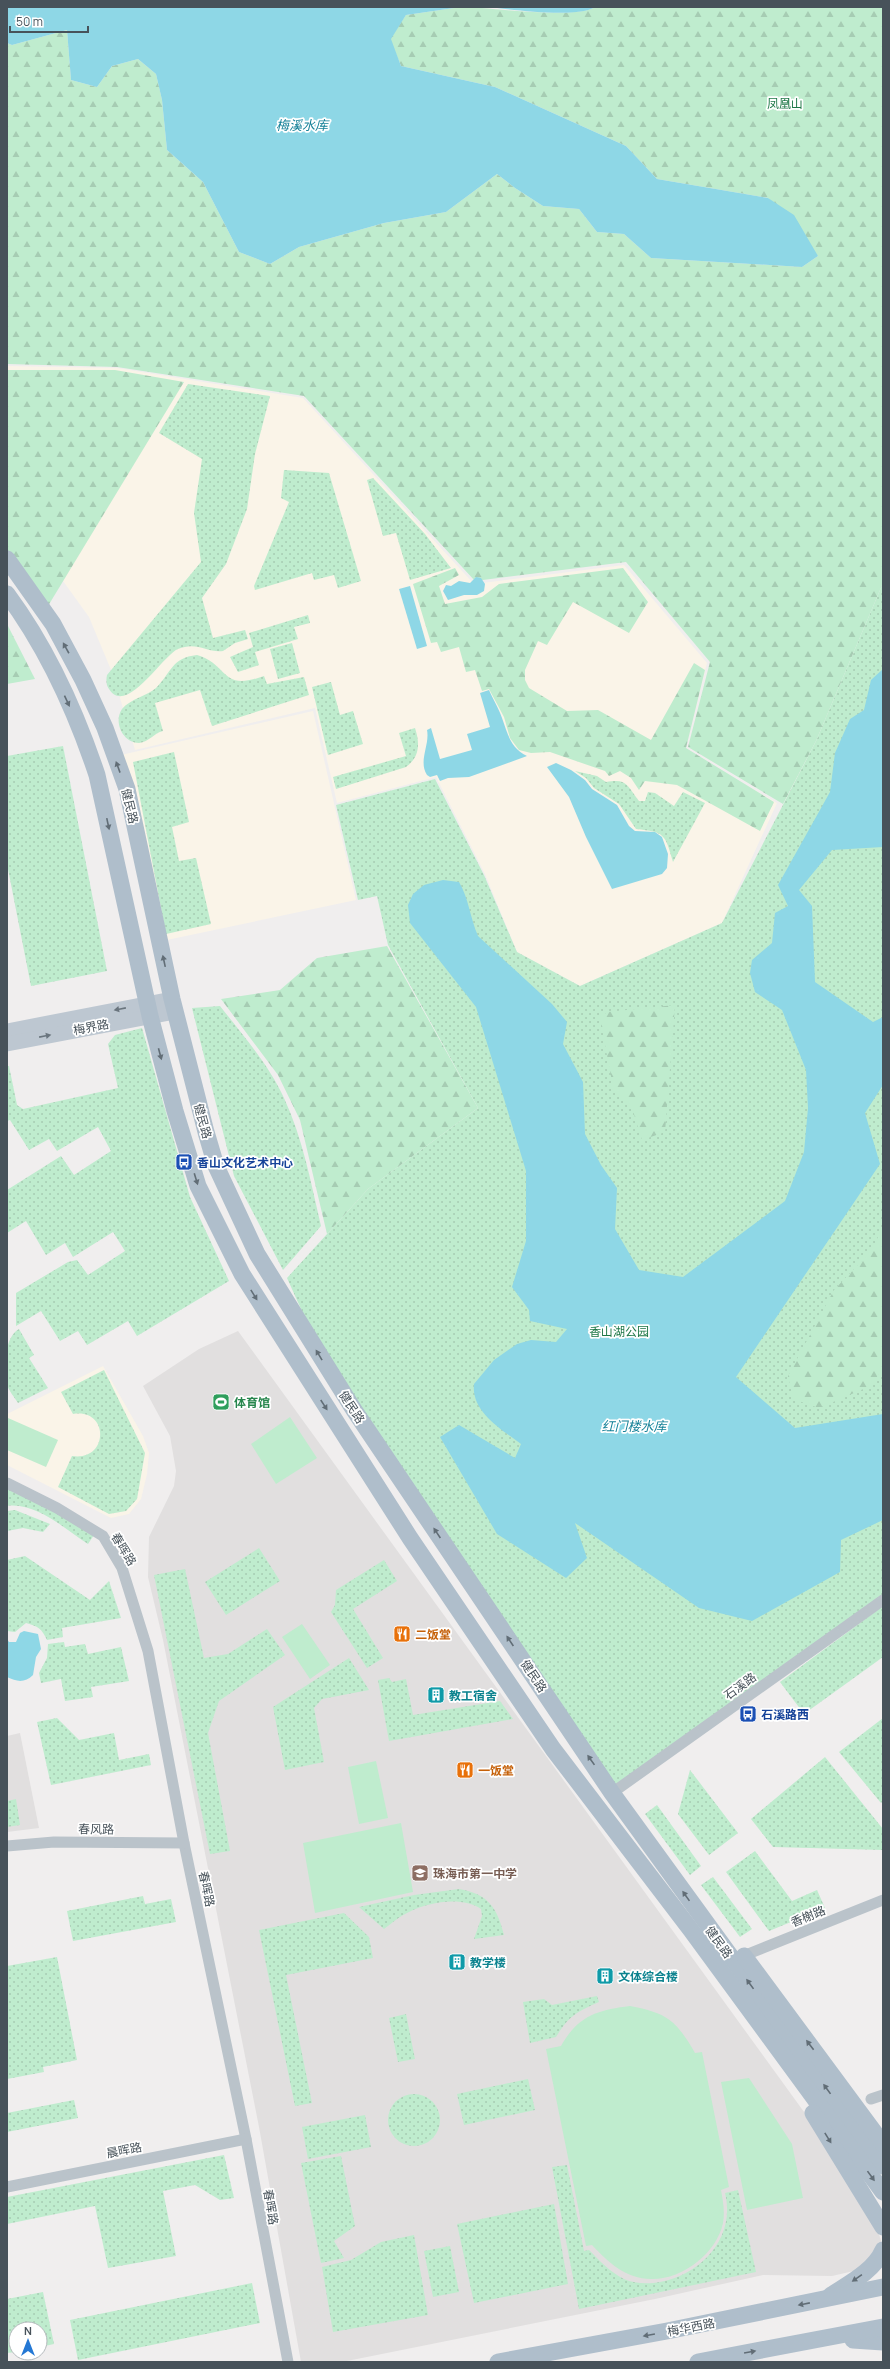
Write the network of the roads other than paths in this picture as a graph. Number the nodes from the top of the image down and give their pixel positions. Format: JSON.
{"nodes":[{"id":1,"x":7,"y":559,"type":"edge"},
{"id":2,"x":7,"y":594,"type":"edge"},
{"id":3,"x":173,"y":1006,"type":"junction"},
{"id":4,"x":149,"y":1010,"type":"junction"},
{"id":5,"x":7,"y":1032,"type":"edge"},
{"id":6,"x":7,"y":1044,"type":"edge"},
{"id":7,"x":7,"y":1483,"type":"edge"},
{"id":8,"x":883,"y":1600,"type":"edge"},
{"id":9,"x":612,"y":1793,"type":"junction"},
{"id":10,"x":184,"y":1843,"type":"junction"},
{"id":11,"x":7,"y":1846,"type":"edge"},
{"id":12,"x":883,"y":1900,"type":"edge"},
{"id":13,"x":708,"y":1928,"type":"junction"},
{"id":14,"x":691,"y":1930,"type":"junction"},
{"id":15,"x":743,"y":1956,"type":"junction"},
{"id":16,"x":883,"y":2096,"type":"edge"},
{"id":17,"x":872,"y":2098,"type":"dead end"},
{"id":18,"x":246,"y":2139,"type":"junction"},
{"id":19,"x":883,"y":2144,"type":"edge"},
{"id":20,"x":883,"y":2166,"type":"edge"},
{"id":21,"x":7,"y":2187,"type":"edge"},
{"id":22,"x":883,"y":2192,"type":"edge"},
{"id":23,"x":882,"y":2226,"type":"edge"},
{"id":24,"x":883,"y":2250,"type":"edge"},
{"id":25,"x":883,"y":2287,"type":"edge"},
{"id":26,"x":824,"y":2300,"type":"junction"},
{"id":27,"x":883,"y":2327,"type":"edge"},
{"id":28,"x":826,"y":2339,"type":"junction"},
{"id":29,"x":883,"y":2342,"type":"edge"},
{"id":30,"x":288,"y":2362,"type":"edge"},
{"id":31,"x":498,"y":2362,"type":"edge"},
{"id":32,"x":698,"y":2362,"type":"edge"}],
"edges":[{"from":3,"to":1,"type":"main road","name":"健民路","one_way":true},
{"from":2,"to":4,"type":"main road","name":"健民路","one_way":true},
{"from":3,"to":4,"type":"main road"},
{"from":9,"to":3,"type":"main road","name":"健民路","one_way":true},
{"from":4,"to":5,"type":"main road","one_way":true},
{"from":6,"to":4,"type":"main road","name":"梅界路","one_way":true},
{"from":4,"to":14,"type":"main road","name":"健民路","one_way":true},
{"from":7,"to":10,"type":"street","name":"春晖路"},
{"from":8,"to":9,"type":"street","name":"石溪路"},
{"from":13,"to":9,"type":"main road","name":"健民路","one_way":true},
{"from":10,"to":11,"type":"street","name":"春风路"},
{"from":10,"to":18,"type":"street","name":"春晖路"},
{"from":12,"to":15,"type":"street","name":"香榭路"},
{"from":13,"to":15,"type":"main road"},
{"from":20,"to":13,"type":"main road","name":"健民路","one_way":true},
{"from":14,"to":22,"type":"main road","name":"健民路","one_way":true},
{"from":14,"to":23,"type":"main road","one_way":true},
{"from":19,"to":15,"type":"main road","one_way":true},
{"from":16,"to":17,"type":"street"},
{"from":18,"to":21,"type":"street","name":"晨晖路"},
{"from":18,"to":30,"type":"street","name":"春晖路"},
{"from":24,"to":26,"type":"main road","one_way":true},
{"from":25,"to":26,"type":"main road","name":"梅华西路"},
{"from":26,"to":31,"type":"main road","name":"梅华西路","one_way":true},
{"from":27,"to":28,"type":"main road"},
{"from":28,"to":29,"type":"main road"},
{"from":32,"to":28,"type":"main road","one_way":true}]}
